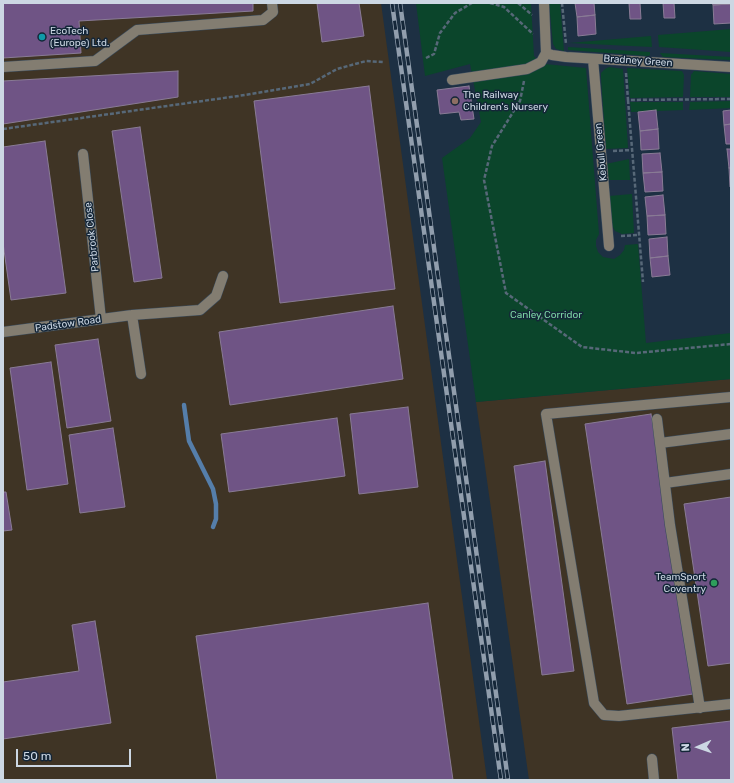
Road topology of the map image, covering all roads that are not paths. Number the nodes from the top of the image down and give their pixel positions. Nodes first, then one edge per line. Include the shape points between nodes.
1 (272, 3) edge
2 (544, 3) edge
3 (546, 53) junction
4 (593, 58) junction
5 (3, 67) edge
6 (731, 67) edge
7 (452, 80) dead end
8 (82, 154) dead end
9 (609, 246) dead end
10 (224, 276) dead end
11 (132, 315) junction
12 (101, 319) junction
13 (3, 332) edge
14 (141, 374) dead end
15 (731, 397) edge
16 (657, 419) dead end
17 (731, 434) edge
18 (660, 443) junction
19 (731, 474) edge
20 (665, 483) junction
21 (731, 704) edge
22 (700, 708) junction
23 (652, 759) dead end
24 (654, 780) edge

1 - 5 street via 273,12 263,20 136,30 96,61
2 - 3 street
3 - 4 street, Bradney Green
3 - 7 street via 541,62 527,69
4 - 6 street, Bradney Green
4 - 9 street, Kebull Green
8 - 12 street, Parbrook Close
10 - 11 street, Padstow Road via 216,296 200,310
11 - 12 street, Padstow Road
11 - 14 street
12 - 13 street, Padstow Road
15 - 22 street via 546,414 594,703 604,715 619,716
16 - 18 street
17 - 18 street
18 - 20 street
19 - 20 street
20 - 22 street
21 - 22 street
23 - 24 street

